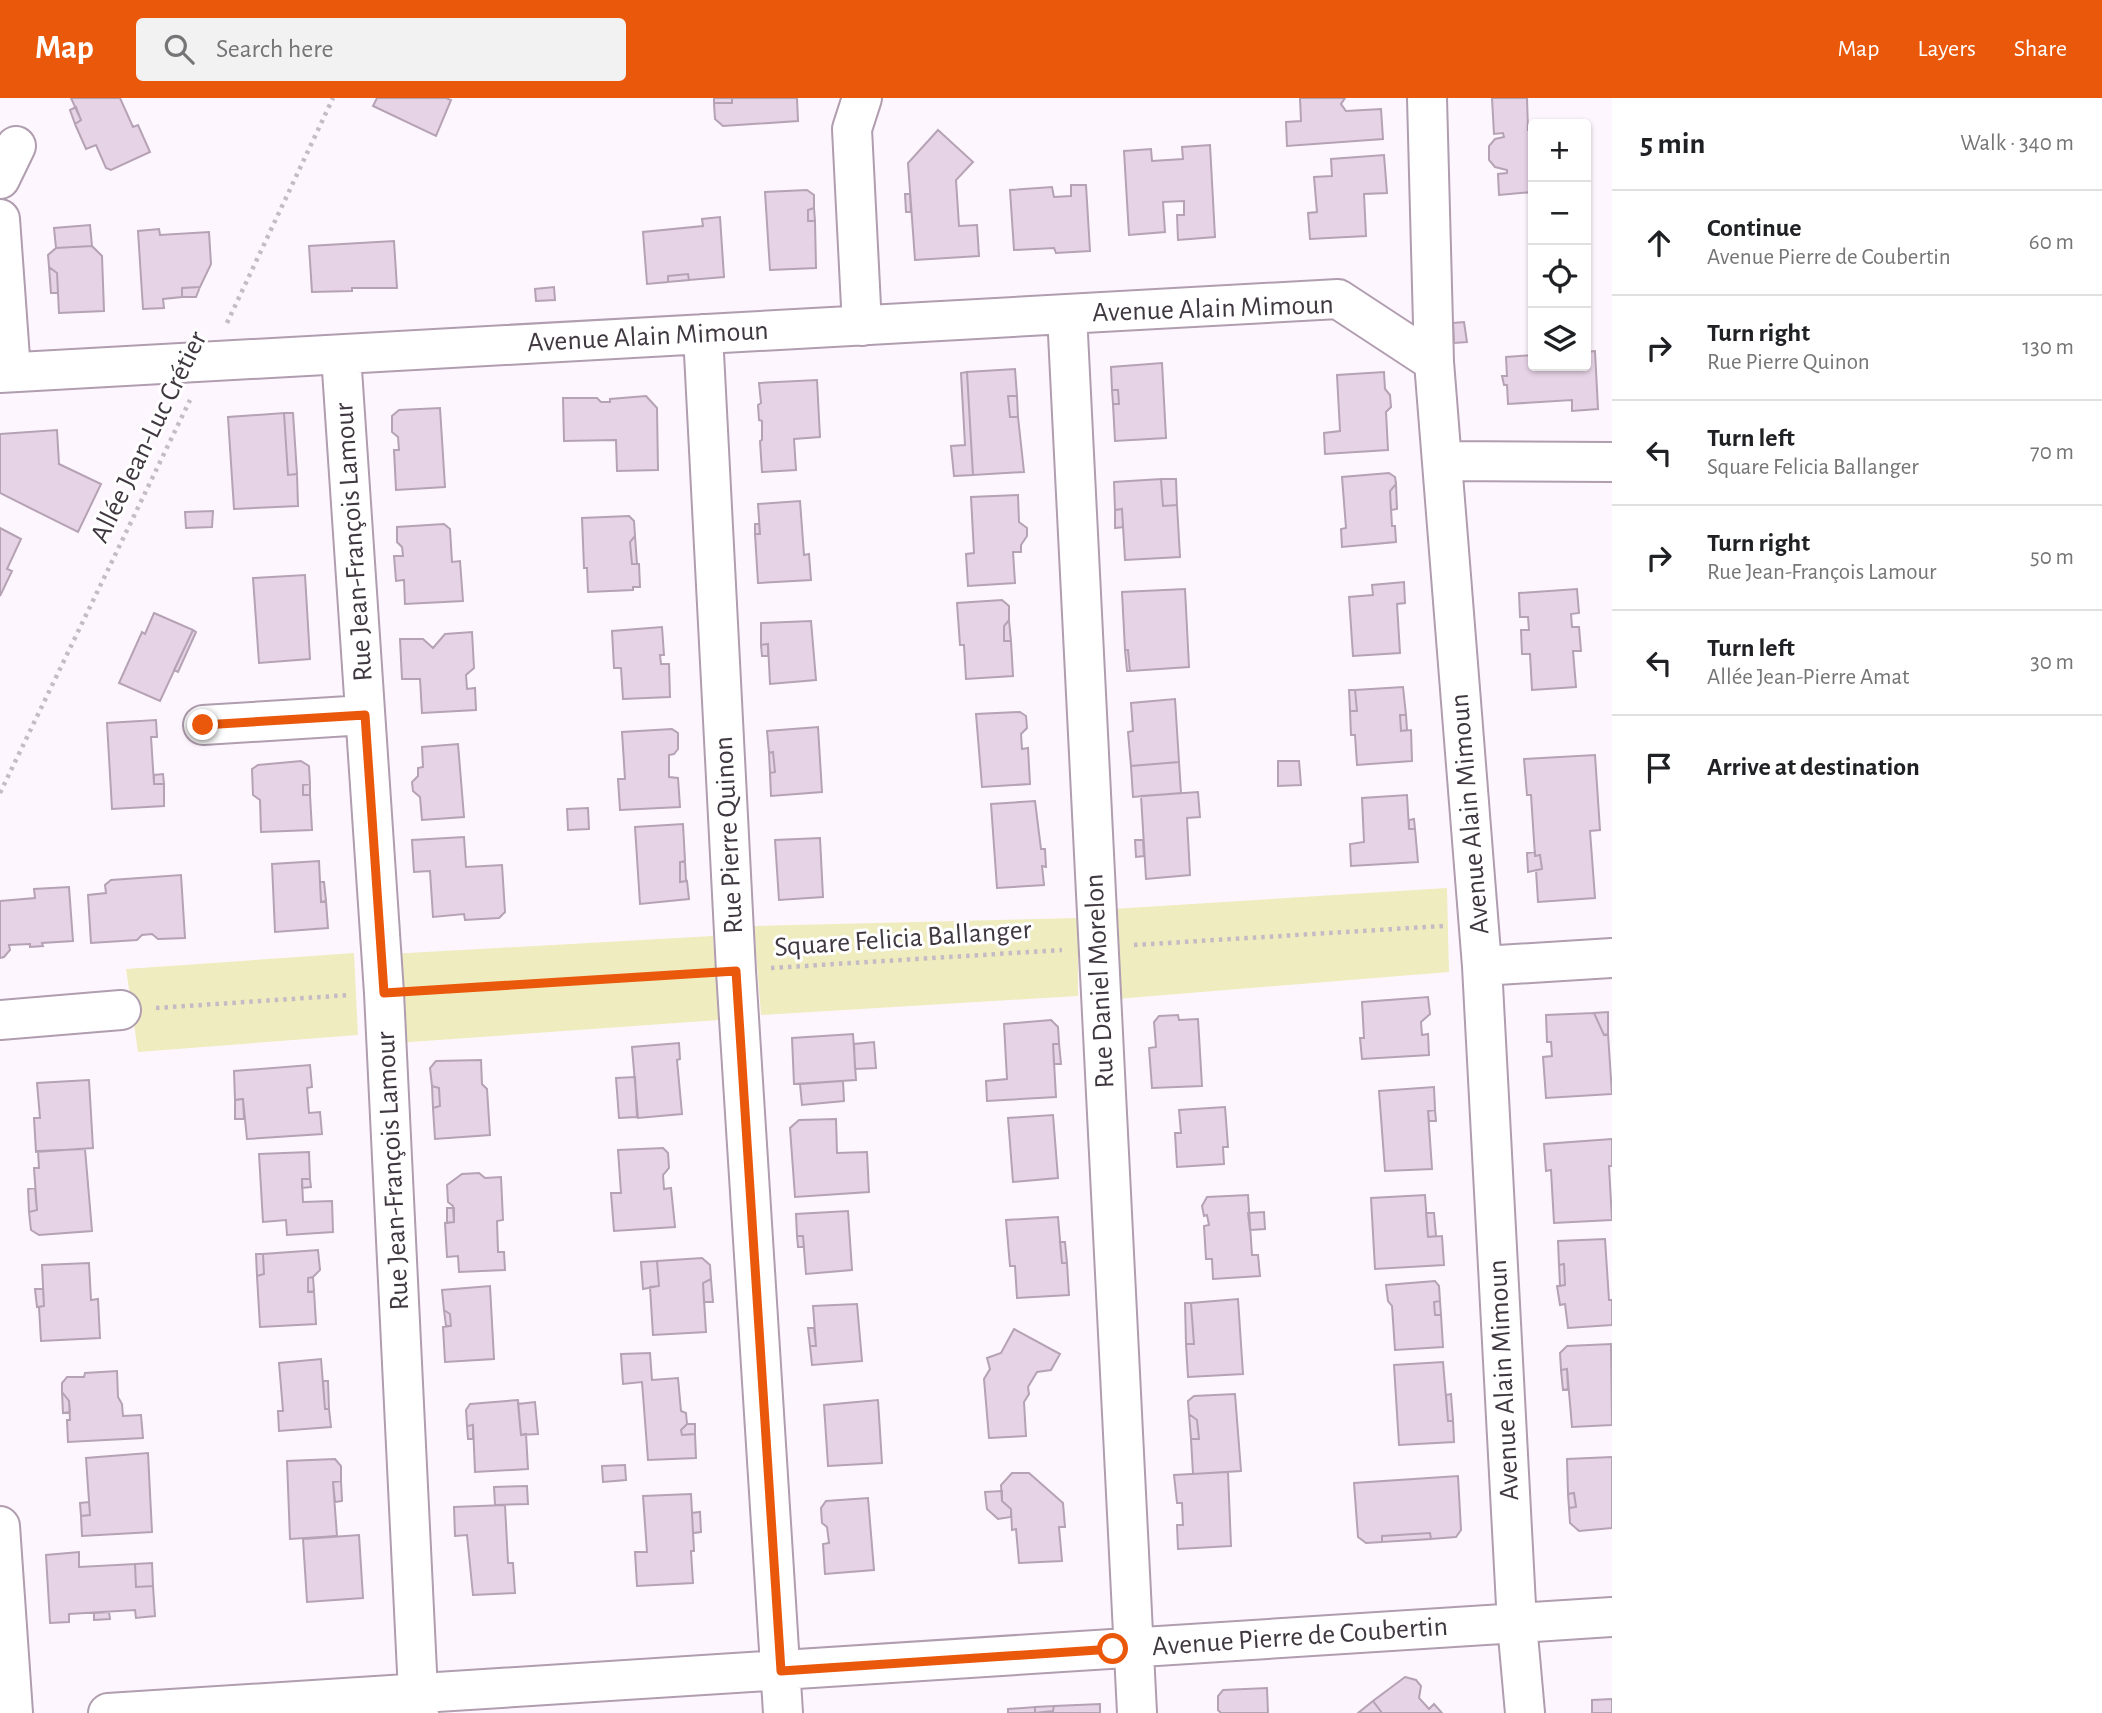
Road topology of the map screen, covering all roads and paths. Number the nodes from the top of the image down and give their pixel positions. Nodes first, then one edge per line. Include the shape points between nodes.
1 (333, 98) edge
2 (862, 98) edge
3 (1427, 98) edge
4 (0, 219) edge
5 (1067, 314) junction
6 (862, 326) junction
7 (704, 334) junction
8 (341, 355) junction
9 (209, 361) junction
10 (1434, 362) junction
11 (6, 373) edge
12 (1442, 461) junction
13 (1612, 462) edge
14 (365, 715) junction
15 (203, 725) dead end
16 (0, 793) edge
17 (1479, 924) junction
18 (1099, 948) junction
19 (1612, 958) edge
20 (1482, 966) junction
21 (736, 971) junction
22 (384, 993) junction
23 (121, 1010) joint
24 (0, 1020) edge
25 (0, 1526) edge
26 (1612, 1618) edge
27 (1517, 1624) junction
28 (1134, 1648) junction
29 (781, 1671) junction
30 (418, 1703) edge
31 (13, 1713) edge
32 (108, 1713) edge
33 (783, 1713) edge
34 (1138, 1713) edge
35 (1525, 1713) edge

1 - 9 path, Allée Jean-Luc Crétier
2 - 6 street via 852,129
3 - 10 street
4 - 11 street
5 - 6 street, Avenue Alain Mimoun
5 - 10 street, Avenue Alain Mimoun via 1338,299
5 - 18 street, Rue Daniel Morelon
6 - 7 street, Avenue Alain Mimoun
7 - 8 street, Avenue Alain Mimoun
7 - 21 street, Rue Pierre Quinon
8 - 9 street, Avenue Alain Mimoun
8 - 14 street, Rue Jean-François Lamour
9 - 11 street, Avenue Alain Mimoun
9 - 16 path, Allée Jean-Luc Crétier
10 - 12 street, Avenue Alain Mimoun
12 - 13 street
12 - 17 street, Avenue Alain Mimoun
14 - 15 street
14 - 22 street, Rue Jean-François Lamour
17 - 18 path, Square Felicia Ballanger
17 - 20 street, Avenue Alain Mimoun
18 - 21 path, Square Felicia Ballanger
18 - 28 street, Rue Daniel Morelon
19 - 20 street
20 - 27 street, Avenue Alain Mimoun
21 - 22 path, Square Felicia Ballanger
21 - 29 street, Rue Pierre Quinon
22 - 23 path, Square Felicia Ballanger
22 - 30 street, Rue Jean-François Lamour
23 - 24 street
25 - 31 street
26 - 27 street, Avenue Pierre de Coubertin
27 - 28 street, Avenue Pierre de Coubertin
27 - 35 street, Avenue Alain Mimoun
28 - 29 street, Avenue Pierre de Coubertin
28 - 34 street, Rue Daniel Morelon
29 - 30 street, Avenue Pierre de Coubertin
29 - 33 street, Rue Pierre Quinon
30 - 32 street, Avenue Pierre de Coubertin

